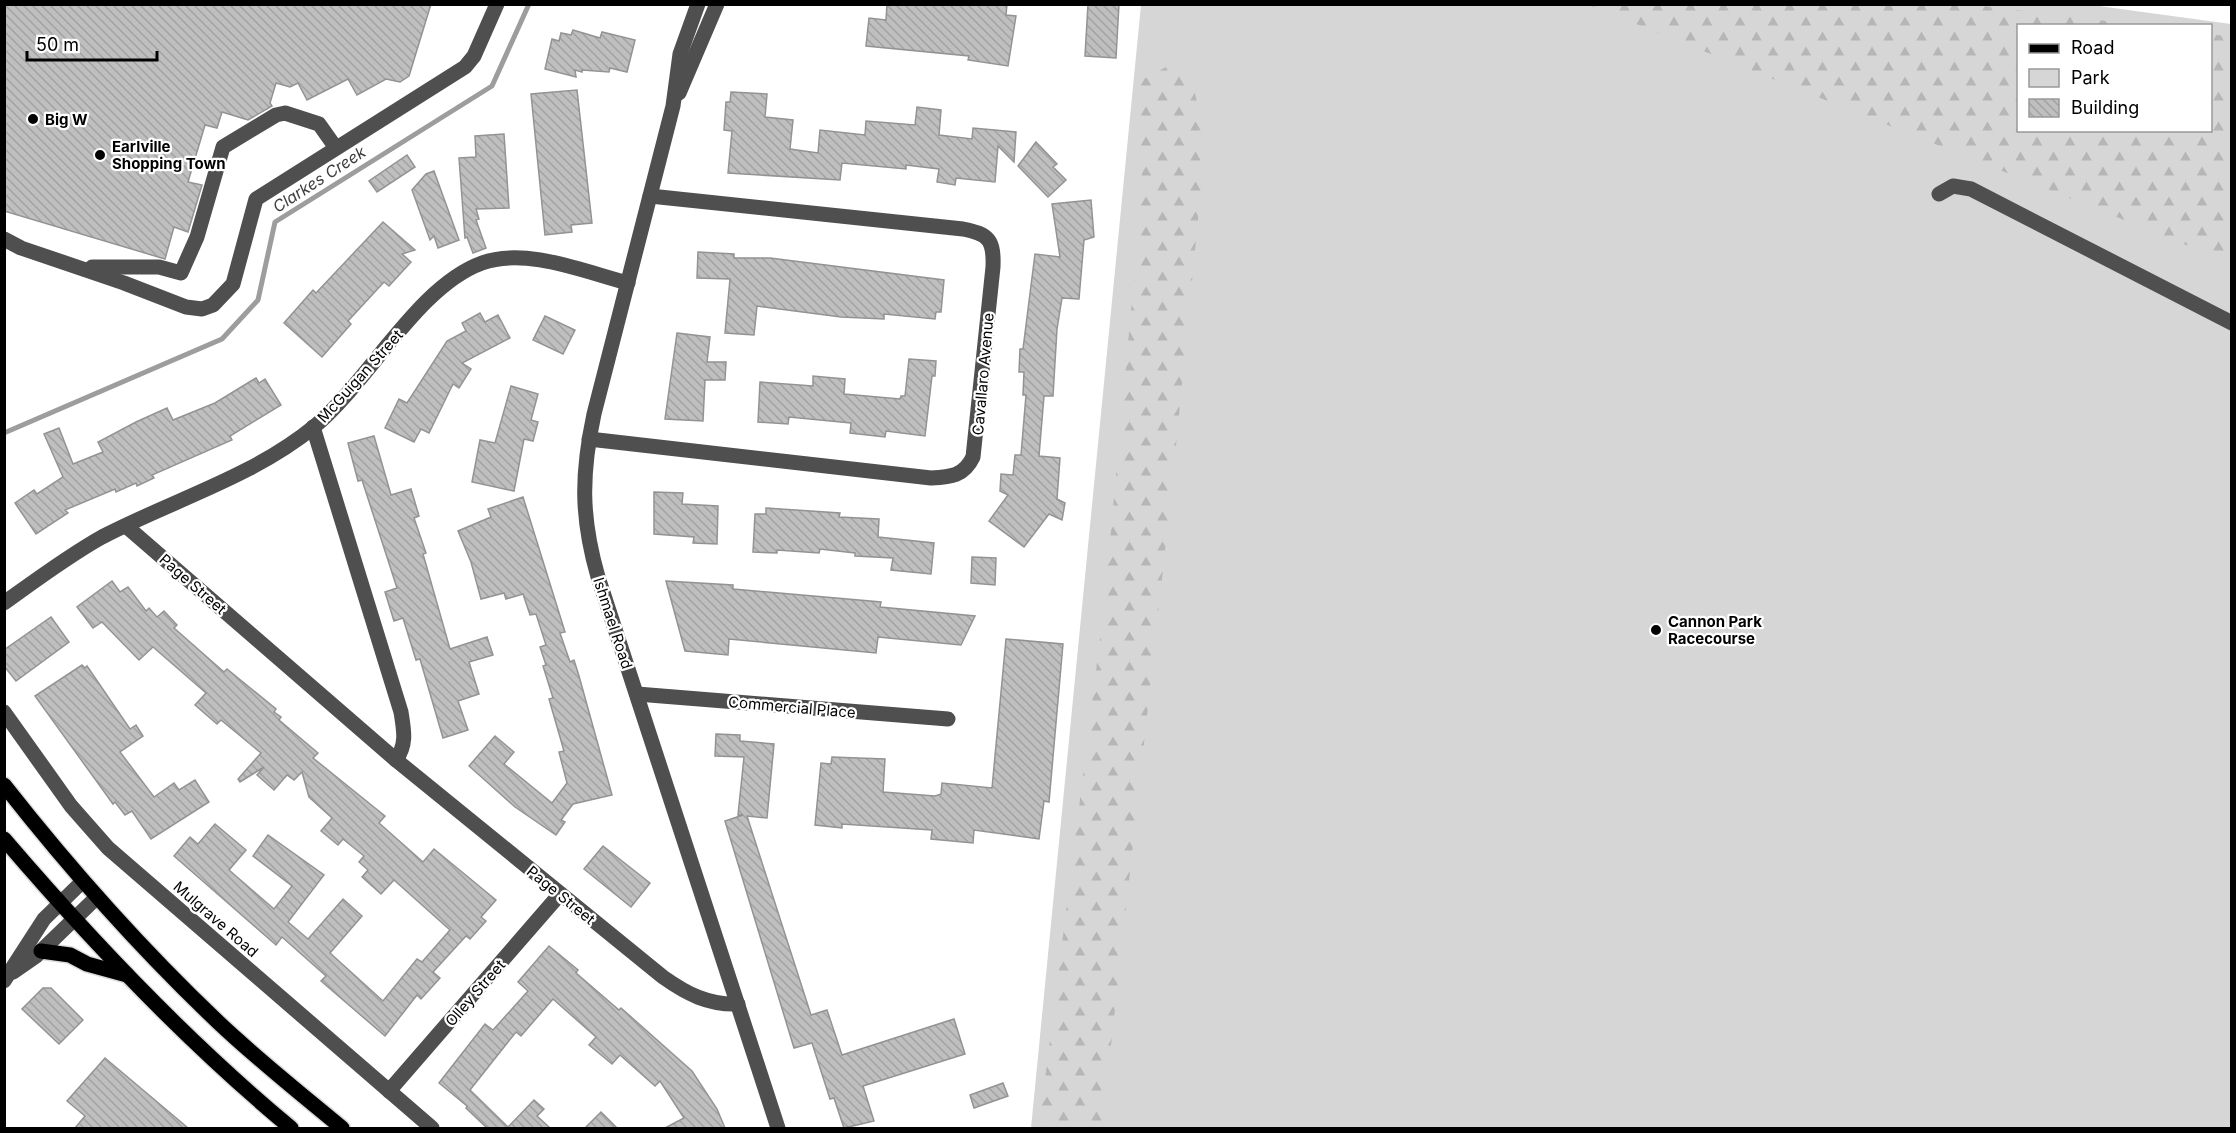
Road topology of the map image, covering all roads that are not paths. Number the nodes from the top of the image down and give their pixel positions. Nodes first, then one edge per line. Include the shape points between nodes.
1 (497, 4) edge
2 (698, 4) edge
3 (717, 4) edge
4 (673, 106) junction
5 (336, 148) junction
6 (1939, 194) dead end
7 (650, 196) junction
8 (4, 239) edge
9 (76, 267) junction
10 (628, 283) junction
11 (2232, 323) edge
12 (313, 427) junction
13 (589, 440) junction
14 (126, 526) junction
15 (4, 603) edge
16 (637, 694) junction
17 (4, 712) edge
18 (948, 719) dead end
19 (396, 760) junction
20 (4, 785) edge
21 (4, 839) edge
22 (83, 881) junction
23 (560, 894) junction
24 (97, 897) junction
25 (59, 903) junction
26 (74, 919) junction
27 (41, 951) junction
28 (127, 975) junction
29 (9, 976) edge
30 (738, 1004) junction
31 (389, 1091) junction
32 (291, 1128) edge
33 (342, 1128) edge
34 (432, 1128) edge
35 (778, 1128) edge

1 - 5 street via 469,64
2 - 4 street, Ishmael Road via 680,54
3 - 4 street, Ishmael Road
4 - 7 street, Ishmael Road
5 - 9 street via 256,199 233,284 209,307 186,307
5 - 9 street via 319,124 286,113 276,115 223,147 197,237 181,273 159,267
6 - 11 street via 1953,186 1971,189
7 - 10 street, Ishmael Road
7 - 13 street, Cavallaro Avenue via 963,229 985,236 993,252 993,267 973,457 967,469 952,477 931,478
8 - 9 street
10 - 12 street, McGuigan Street via 531,258 497,259 464,270 436,292 332,412
10 - 13 street, Ishmael Road
12 - 14 street, McGuigan Street via 290,445 241,472
12 - 19 street via 401,712 404,750
13 - 16 street, Ishmael Road via 583,492 587,536
14 - 15 street, McGuigan Street via 67,558
14 - 19 street, Page Street
16 - 18 street, Commercial Place
16 - 30 street, Ishmael Road
17 - 31 street, Mulgrave Road via 71,806 108,848
19 - 23 street, Page Street
20 - 22 main road
21 - 25 main road
22 - 24 main road
22 - 25 street
23 - 30 street, Page Street via 677,987 708,1002
23 - 31 street, Olley Street
24 - 26 street
24 - 33 main road via 219,1022
25 - 26 main road
25 - 29 street via 23,948
26 - 27 street
26 - 28 main road
27 - 28 main road via 70,955
27 - 29 street
28 - 32 main road via 216,1063
30 - 35 street, Ishmael Road
31 - 34 street, Mulgrave Road

